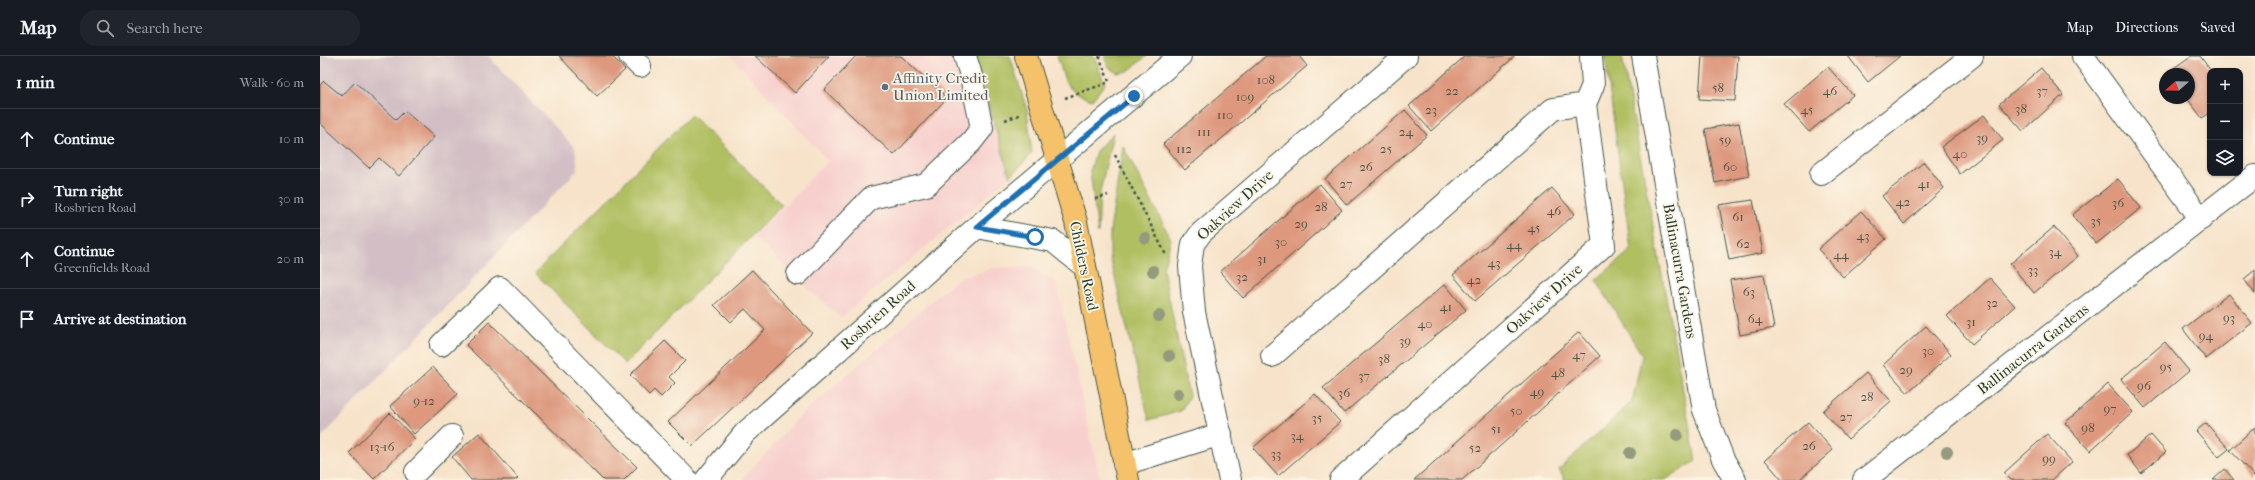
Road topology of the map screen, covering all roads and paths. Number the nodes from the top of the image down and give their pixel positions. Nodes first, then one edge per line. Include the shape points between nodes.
1 (965, 56) edge
2 (1026, 56) edge
3 (1100, 56) edge
4 (1180, 56) edge
5 (1406, 56) edge
6 (1592, 56) edge
7 (1643, 56) edge
8 (1972, 56) edge
9 (2083, 56) edge
10 (1109, 82) dead end
11 (1585, 104) junction
12 (1115, 156) dead end
13 (1058, 160) junction
14 (1821, 174) dead end
15 (2255, 176) edge
16 (2201, 219) junction
17 (977, 227) junction
18 (1169, 260) dead end
19 (1085, 266) junction
20 (798, 274) dead end
21 (441, 345) dead end
22 (1272, 356) dead end
23 (1221, 434) junction
24 (452, 436) dead end
25 (1126, 472) edge
26 (416, 477) edge
27 (687, 480) edge
28 (706, 480) edge
29 (1230, 480) edge
30 (1341, 480) edge
31 (1735, 480) edge
32 (1864, 480) edge

1 - 20 street via 982,128 926,185 871,198
2 - 13 main road, Childers Road
3 - 10 path
4 - 13 street, Rosbrien Road
5 - 23 street, Oakview Drive via 1201,233 1193,244 1190,266 1194,312
6 - 11 street via 1593,85
7 - 31 street, Ballinacurra Gardens via 1704,410 1723,459
8 - 14 street
9 - 16 street
11 - 22 street via 1553,110
11 - 30 street, Oakview Drive via 1604,245
12 - 18 path
13 - 17 street, Rosbrien Road
13 - 19 main road, Childers Road via 1076,222
15 - 16 street, Ballinacurra Gardens
16 - 32 street, Ballinacurra Gardens
17 - 19 street via 1053,241
17 - 28 street, Rosbrien Road via 746,433
19 - 25 main road, Childers Road
21 - 27 street via 500,288
23 - 25 street
23 - 29 street, Oakview Drive
24 - 26 street

